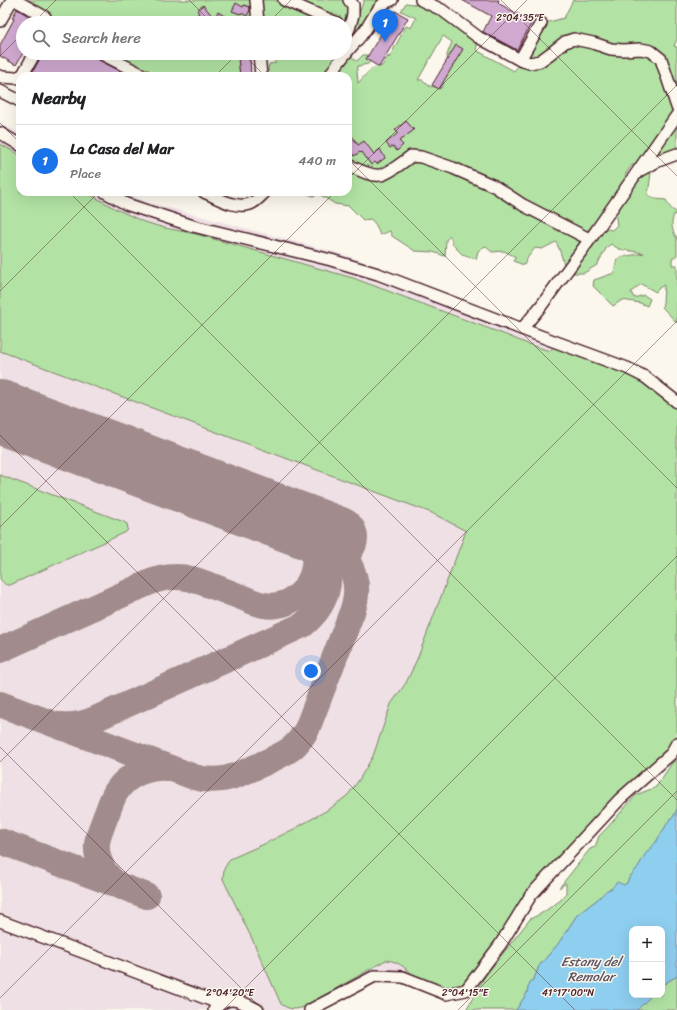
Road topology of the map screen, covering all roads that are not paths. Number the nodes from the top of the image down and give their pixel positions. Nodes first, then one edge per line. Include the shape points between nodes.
1 (12, 0) edge
2 (15, 0) edge
3 (256, 0) edge
4 (284, 0) edge
5 (349, 0) edge
6 (361, 0) edge
7 (392, 0) edge
8 (422, 0) edge
9 (353, 15) joint
10 (43, 16) edge
11 (257, 16) edge
12 (321, 16) edge
13 (0, 21) edge
14 (541, 23) dead end
15 (352, 30) edge
16 (362, 34) junction
17 (352, 46) edge
18 (31, 60) edge
19 (114, 60) edge
20 (260, 60) edge
21 (342, 60) edge
22 (520, 60) junction
23 (23, 72) edge
24 (137, 72) edge
25 (261, 72) edge
26 (333, 72) edge
27 (0, 76) edge
28 (16, 78) edge
29 (0, 91) edge
30 (16, 99) edge
31 (677, 107) edge
32 (677, 115) edge
33 (0, 134) edge
34 (16, 143) edge
35 (677, 154) edge
36 (352, 167) edge
37 (636, 173) junction
38 (113, 196) edge
39 (213, 196) edge
40 (261, 196) edge
41 (589, 240) junction
42 (522, 329) junction
43 (677, 402) edge
44 (677, 743) edge
45 (0, 921) edge
46 (218, 1007) edge
47 (258, 1010) edge
48 (310, 1010) edge

1 - 13 lane
2 - 10 lane
3 - 11 lane
4 - 12 lane
5 - 9 lane via 353,5
6 - 9 lane
7 - 16 lane via 381,6
8 - 22 lane via 442,10 478,37
14 - 22 lane
15 - 16 lane
16 - 17 lane
18 - 23 lane
19 - 24 lane
20 - 25 lane
21 - 26 lane
22 - 31 lane via 530,63 540,61 565,42 574,39 611,49 651,51 661,59
27 - 28 lane
29 - 30 lane
32 - 37 lane
33 - 34 lane
35 - 37 lane
36 - 41 lane via 371,175 382,175 411,156 421,157 494,186 523,205
37 - 41 lane
38 - 42 lane via 126,204 193,226 378,274
39 - 40 lane via 242,205 250,204
41 - 42 lane
42 - 43 lane via 646,376
44 - 48 lane via 671,754 620,800 531,895 500,945 466,990 446,994 403,978 375,976
45 - 46 lane
46 - 47 lane via 231,999

